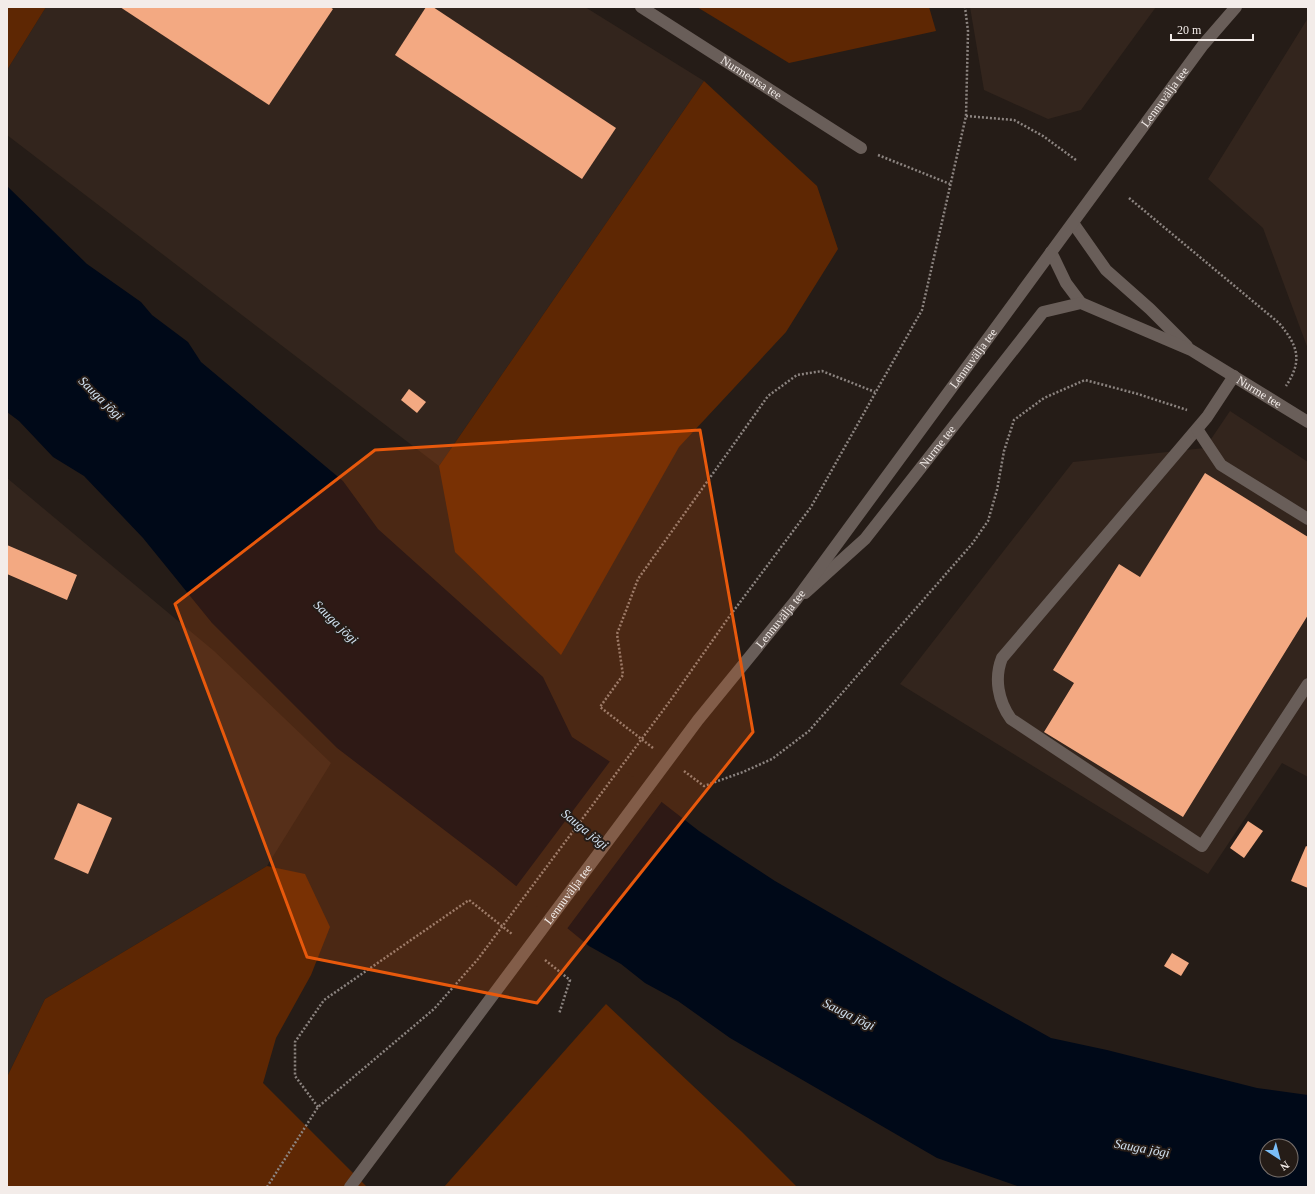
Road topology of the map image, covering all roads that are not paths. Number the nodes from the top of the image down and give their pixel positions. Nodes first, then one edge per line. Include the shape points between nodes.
1 (641, 7) edge
2 (1226, 7) edge
3 (1236, 7) edge
4 (1203, 45) junction
5 (861, 148) road end
6 (1072, 223) junction
7 (1051, 252) junction
8 (1080, 303) junction
9 (1191, 350) junction
10 (1234, 376) junction
11 (1308, 422) edge
12 (1197, 429) junction
13 (1308, 519) edge
14 (796, 600) junction
15 (1308, 684) edge
16 (350, 1187) edge

1 - 5 main road, Nurmeotsa tee
2 - 4 main road, Lennuvälja tee
3 - 4 main road, Lennuvälja tee
4 - 6 main road, Lennuvälja tee
6 - 7 main road, Lennuvälja tee
6 - 9 main road, Nurme tee via 1106,270
7 - 8 main road via 1066,283
7 - 14 main road, Lennuvälja tee
8 - 9 main road, Nurme tee
8 - 14 main road, Nurme tee via 1043,312 865,539
9 - 10 main road, Nurme tee
10 - 11 main road, Nurme tee
10 - 12 main road
12 - 13 main road via 1221,465
12 - 15 main road via 1002,658 998,690 1006,712 1011,719 1202,846
14 - 16 main road, Lennuvälja tee via 698,720

